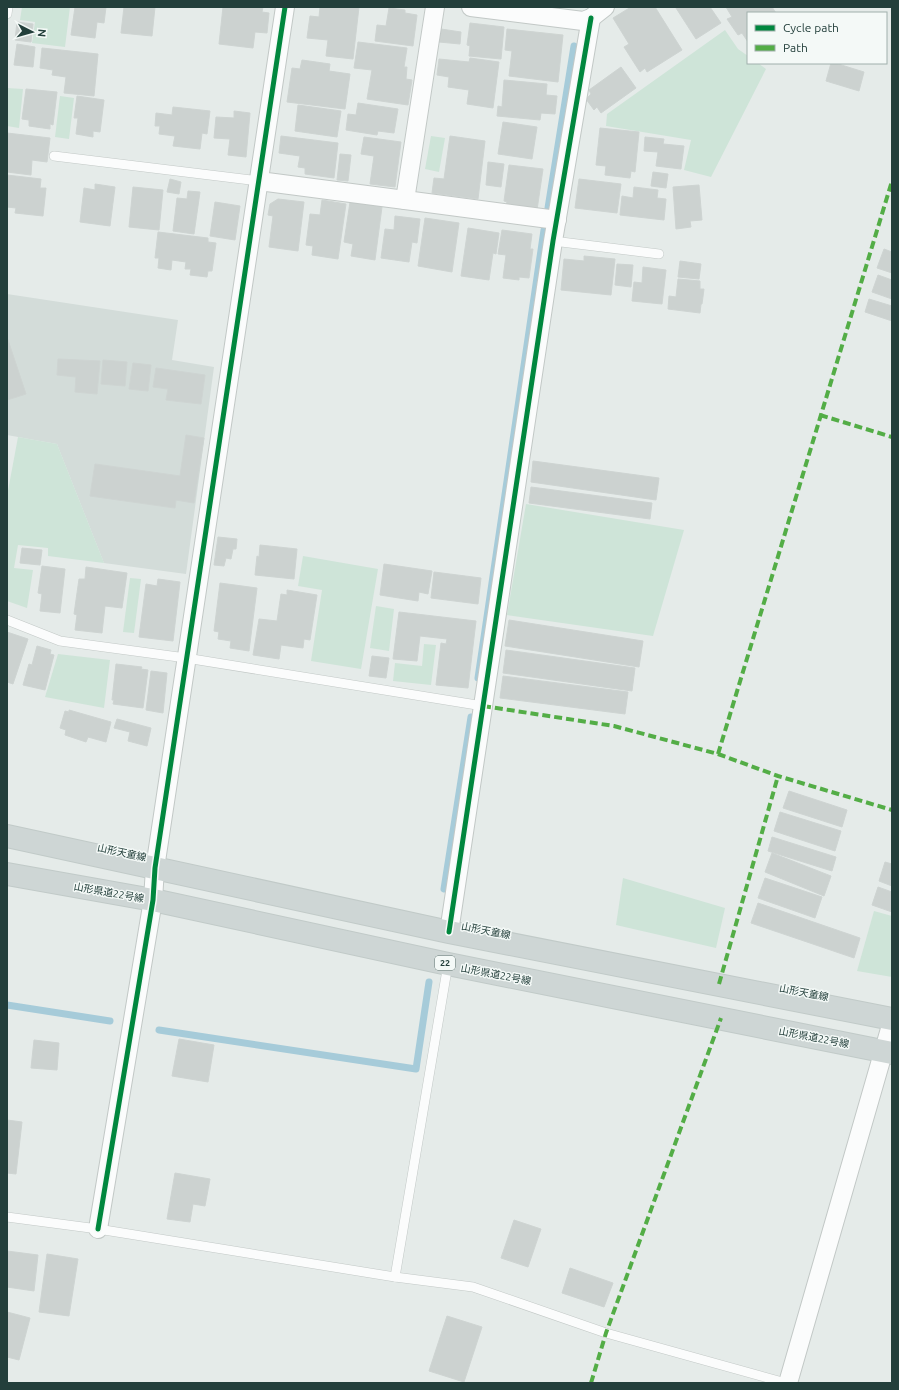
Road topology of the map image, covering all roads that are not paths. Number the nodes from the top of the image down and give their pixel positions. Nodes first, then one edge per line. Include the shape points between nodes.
1 (8, 7) edge
2 (285, 7) edge
3 (435, 7) edge
4 (471, 7) edge
5 (606, 7) edge
6 (7, 14) edge
7 (587, 15) edge
8 (54, 156) dead end
9 (259, 181) junction
10 (405, 200) junction
11 (557, 220) junction
12 (553, 241) junction
13 (660, 254) dead end
14 (7, 620) edge
15 (186, 658) junction
16 (483, 706) junction
17 (7, 836) edge
18 (154, 868) junction
19 (7, 874) edge
20 (153, 900) junction
21 (450, 932) junction
22 (448, 964) junction
23 (892, 1019) edge
24 (892, 1022) edge
25 (888, 1052) edge
26 (7, 1217) edge
27 (98, 1229) junction
28 (395, 1277) junction
29 (787, 1383) edge

1 - 6 lane
2 - 9 street
3 - 10 street
4 - 7 street
5 - 7 street
7 - 11 street
8 - 9 lane
9 - 10 street
9 - 15 street
10 - 11 street
11 - 12 street
12 - 13 lane
12 - 16 street
14 - 15 lane via 60,641
15 - 16 lane
15 - 18 street
16 - 21 street
17 - 18 main road, 山形天童線
18 - 20 street
18 - 21 main road, 山形天童線
19 - 20 main road, 山形県道22号線 / 22
20 - 22 main road, 山形県道22号線 / 22
20 - 27 street
21 - 23 main road, 山形天童線
22 - 25 main road, 山形県道22号線 / 22
22 - 28 lane
24 - 25 street
25 - 29 street
26 - 27 lane
27 - 28 lane
28 - 29 lane via 473,1287 606,1333

